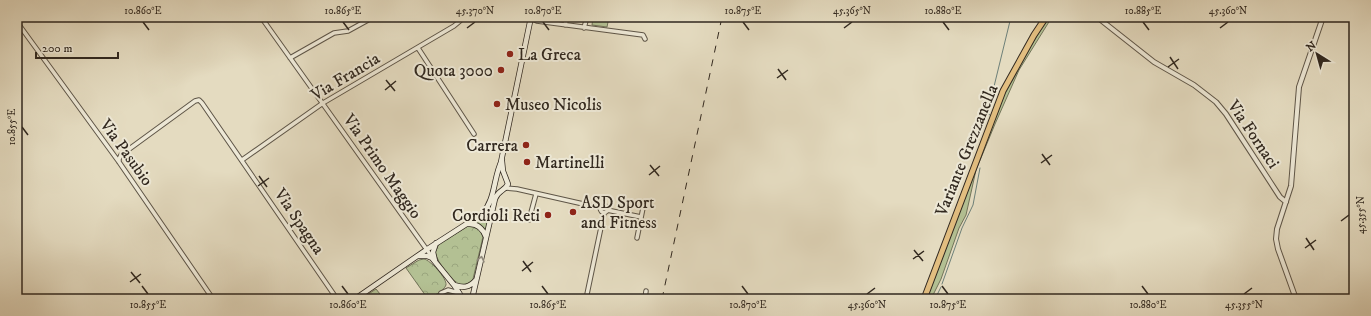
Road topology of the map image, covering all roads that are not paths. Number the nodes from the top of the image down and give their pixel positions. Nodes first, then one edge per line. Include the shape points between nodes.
1 (260, 17) edge
2 (461, 17) edge
3 (531, 17) edge
4 (567, 17) edge
5 (586, 17) edge
6 (1046, 17) edge
7 (1097, 17) edge
8 (1323, 17) edge
9 (368, 20) dead end
10 (17, 22) edge
11 (565, 25) junction
12 (584, 28) junction
13 (645, 39) dead end
14 (418, 48) junction
15 (290, 58) junction
16 (323, 103) junction
17 (474, 134) dead end
18 (242, 160) junction
19 (502, 160) junction
20 (119, 162) junction
21 (507, 181) junction
22 (499, 182) junction
23 (505, 188) junction
24 (517, 189) junction
25 (494, 192) junction
26 (536, 194) junction
27 (1286, 202) junction
28 (644, 203) dead end
29 (605, 211) junction
30 (641, 217) junction
31 (529, 220) dead end
32 (468, 224) junction
33 (637, 238) dead end
34 (486, 239) junction
35 (436, 243) junction
36 (421, 244) junction
37 (426, 250) junction
38 (417, 256) junction
39 (434, 260) junction
40 (477, 279) junction
41 (454, 285) junction
42 (646, 291) dead end
43 (441, 293) dead end
44 (460, 294) junction
45 (213, 299) edge
46 (337, 299) edge
47 (354, 299) edge
48 (464, 299) edge
49 (472, 299) edge
50 (586, 299) edge
51 (644, 299) edge
52 (924, 299) edge
53 (1296, 299) edge

1 - 15 street, Via Primo Maggio
2 - 14 street, Via Francia via 454,26
3 - 11 street via 538,21
3 - 19 main road
4 - 11 street
5 - 12 street
6 - 52 main road, Variante Grezzanella via 1003,91
7 - 27 street, Via Fornaci via 1154,62 1194,85 1216,102 1280,197
8 - 27 street via 1299,87 1290,186
9 - 15 street via 348,31 334,33
10 - 20 street, Via Pasubio
11 - 12 street
12 - 13 street via 643,36
14 - 16 street, Via Francia
14 - 17 street
15 - 16 street, Via Primo Maggio
16 - 18 street, Via Francia
16 - 36 street, Via Primo Maggio
18 - 20 street, Via Spagna via 199,100 121,155
18 - 46 street, Via Spagna
19 - 21 main road
19 - 22 main road
19 - 25 main road
20 - 45 street, Via Pasubio
21 - 22 main road via 502,178
21 - 23 main road
21 - 24 street
22 - 23 main road via 499,187
22 - 25 main road
23 - 24 street
23 - 34 main road via 495,199
24 - 26 street
25 - 32 main road, Via Primo Maggio via 487,209
26 - 29 street via 601,208 605,206
26 - 31 street
27 - 53 street via 1276,239
28 - 30 street
29 - 30 street
29 - 50 street
30 - 33 street
32 - 34 main road via 480,227
32 - 35 main road, Via Primo Maggio
40 -> 34 main road
35 - 36 street, Via Primo Maggio
35 - 37 main road
35 - 39 main road
36 - 37 street, Via Primo Maggio
36 - 38 street, Via Primo Maggio via 421,251
37 - 38 main road
37 - 39 street, Via Primo Maggio
38 - 39 main road via 427,256
38 - 47 main road
39 - 41 main road, Via Primo Maggio
40 - 41 main road via 466,287
40 - 49 main road
41 - 44 main road, Via Primo Maggio
42 - 51 street
43 - 44 street via 452,290
44 - 48 main road, Via Primo Maggio

